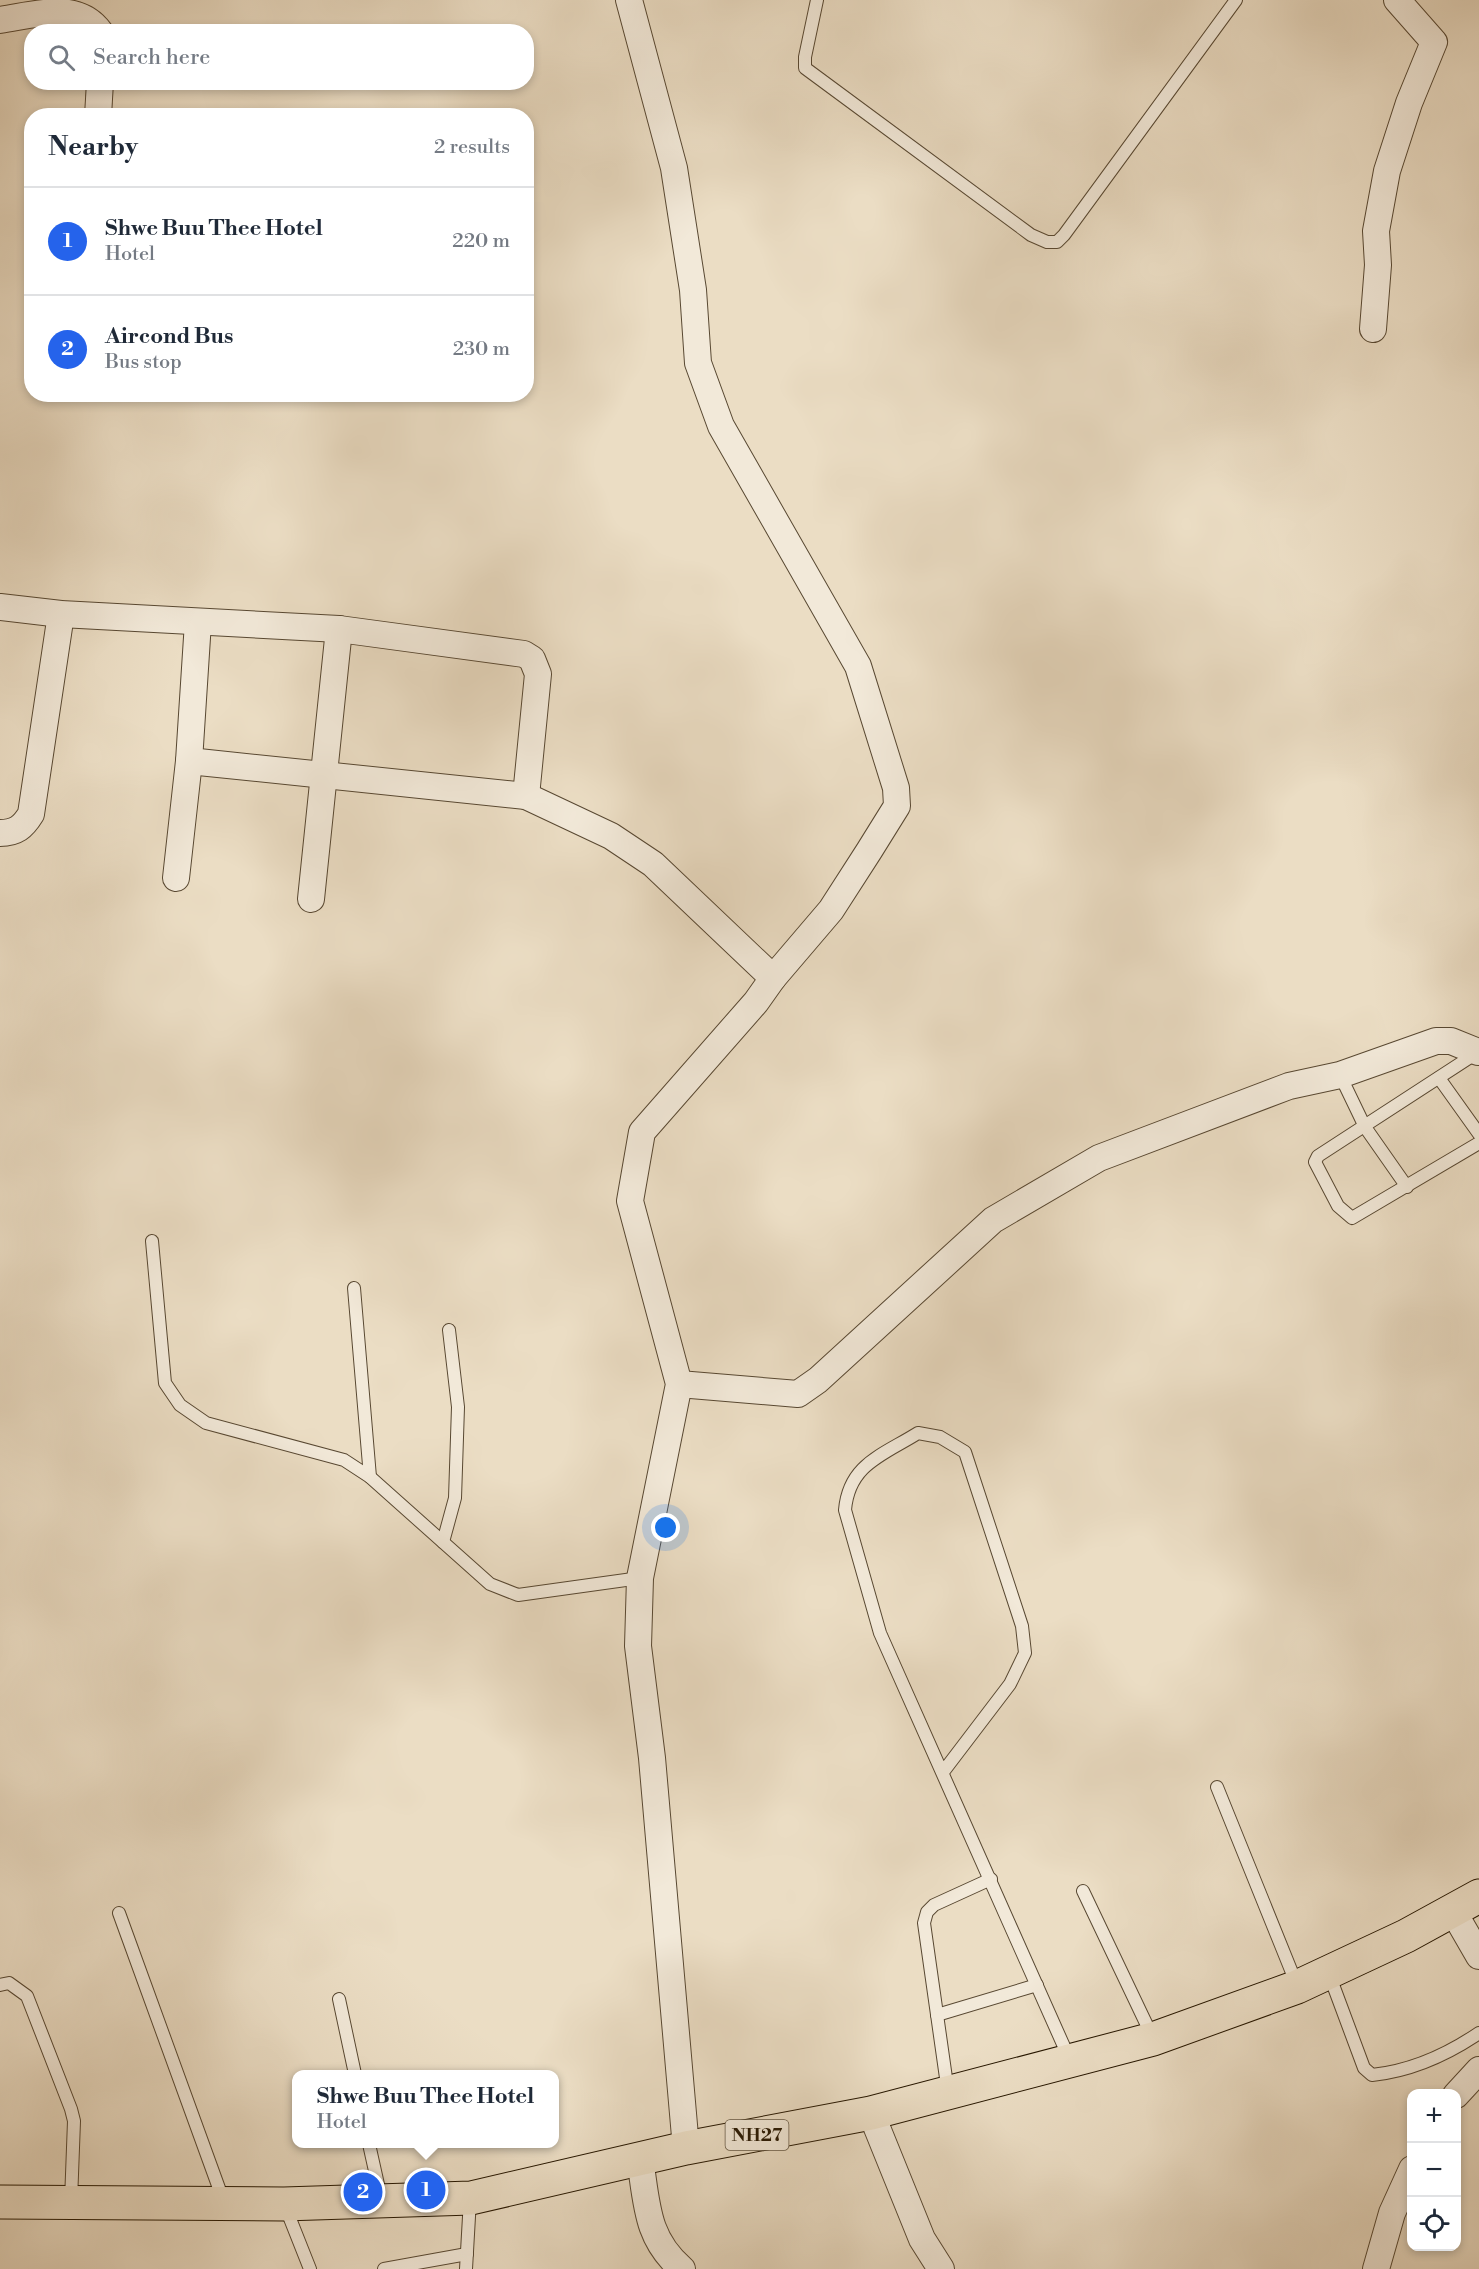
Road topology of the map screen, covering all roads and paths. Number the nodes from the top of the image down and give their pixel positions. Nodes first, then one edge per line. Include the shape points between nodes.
1 (629, 0) edge
2 (817, 0) edge
3 (1236, 0) edge
4 (1396, 0) edge
5 (0, 20) edge
6 (94, 24) edge
7 (100, 90) edge
8 (98, 108) edge
9 (1372, 329) dead end
10 (0, 607) edge
11 (62, 614) junction
12 (198, 622) junction
13 (339, 629) junction
14 (189, 761) junction
15 (326, 775) junction
16 (526, 796) junction
17 (0, 833) edge
18 (176, 878) dead end
19 (311, 899) dead end
20 (773, 978) junction
21 (1478, 1052) edge
22 (1340, 1075) junction
23 (1439, 1078) junction
24 (1365, 1127) junction
25 (1479, 1134) edge
26 (1479, 1143) edge
27 (1407, 1187) junction
28 (152, 1241) dead end
29 (354, 1288) dead end
30 (449, 1330) dead end
31 (679, 1384) junction
32 (370, 1477) junction
33 (443, 1542) junction
34 (640, 1578) junction
35 (943, 1772) junction
36 (1217, 1787) dead end
37 (991, 1879) junction
38 (1083, 1891) dead end
39 (1466, 1904) edge
40 (119, 1913) dead end
41 (1479, 1956) edge
42 (1328, 1972) junction
43 (0, 1984) edge
44 (1036, 1985) junction
45 (1297, 1987) junction
46 (339, 1999) dead end
47 (937, 2015) junction
48 (1479, 2033) edge
49 (1153, 2039) junction
50 (1070, 2061) junction
51 (354, 2070) edge
52 (1479, 2070) edge
53 (1461, 2090) edge
54 (948, 2093) junction
55 (871, 2114) junction
56 (370, 2148) edge
57 (686, 2148) junction
58 (640, 2159) junction
59 (1407, 2180) edge
60 (471, 2198) junction
61 (382, 2201) junction
62 (0, 2202) edge
63 (71, 2202) junction
64 (225, 2204) junction
65 (284, 2204) junction
66 (467, 2254) junction
67 (310, 2269) edge
68 (384, 2269) edge
69 (466, 2269) edge
70 (682, 2269) edge
71 (941, 2269) edge
72 (1376, 2269) edge

1 - 20 street via 674,168 693,290 698,363 722,426 858,666 896,788 897,806 863,861 831,910
2 - 3 lane via 805,68 1031,235 1047,242 1058,242 1064,235
4 - 9 street via 1434,42 1387,171 1376,231 1378,265
5 - 6 street via 56,12 78,13
7 - 8 street
10 - 11 street
11 - 12 street
11 - 17 street via 32,814 23,827
12 - 13 street
12 - 14 street
13 - 15 street
13 - 16 street via 516,652 532,659 538,674
14 - 15 street
14 - 18 street
15 - 16 street
15 - 19 street
16 - 20 street via 611,836 653,864
20 - 31 street via 642,1132 630,1201
21 - 22 street via 1450,1041 1436,1041
21 - 23 lane
22 - 24 lane
22 - 31 street via 1289,1086 1099,1158 993,1220 798,1394
23 - 24 lane
23 - 25 lane
24 - 27 lane
24 - 27 lane via 1317,1156 1315,1162 1338,1206 1352,1218
26 - 27 lane
28 - 32 lane via 165,1383 180,1405 206,1423 344,1460
29 - 32 lane
30 - 33 lane via 458,1407 456,1498
31 - 34 street
32 - 33 lane
33 - 34 lane via 489,1584 518,1595
34 - 57 street via 638,1647
35 - 35 lane via 880,1633 845,1510 846,1492 858,1471 918,1432 940,1437 965,1452 1022,1626 1025,1653 1010,1684
35 - 37 lane
36 - 45 lane
37 - 44 lane
37 - 47 lane via 934,1905 927,1912 924,1923
38 - 49 lane
39 - 41 street
39 - 42 highway, NH27
40 - 64 lane
42 - 45 highway, NH27
42 - 48 lane via 1364,2068 1372,2075 1396,2072 1461,2045
43 - 63 lane via 9,1983 27,1996 71,2109
44 - 47 lane
44 - 50 lane
45 - 49 highway, NH27
46 - 51 lane
47 - 54 lane
49 - 50 highway, NH27
50 - 54 highway, NH27
52 - 53 street
54 - 55 highway, NH27
55 - 57 highway, NH27
55 - 71 street via 922,2239
56 - 61 lane
57 - 58 highway, NH27
58 - 60 highway, NH27
58 - 70 street via 651,2225 665,2254
59 - 72 street via 1392,2214
60 - 61 highway, NH27
60 - 66 lane
61 - 65 highway, NH27
62 - 63 highway, NH27
63 - 64 highway, NH27
64 - 65 highway, NH27
65 - 67 lane
66 - 68 lane
66 - 69 lane

